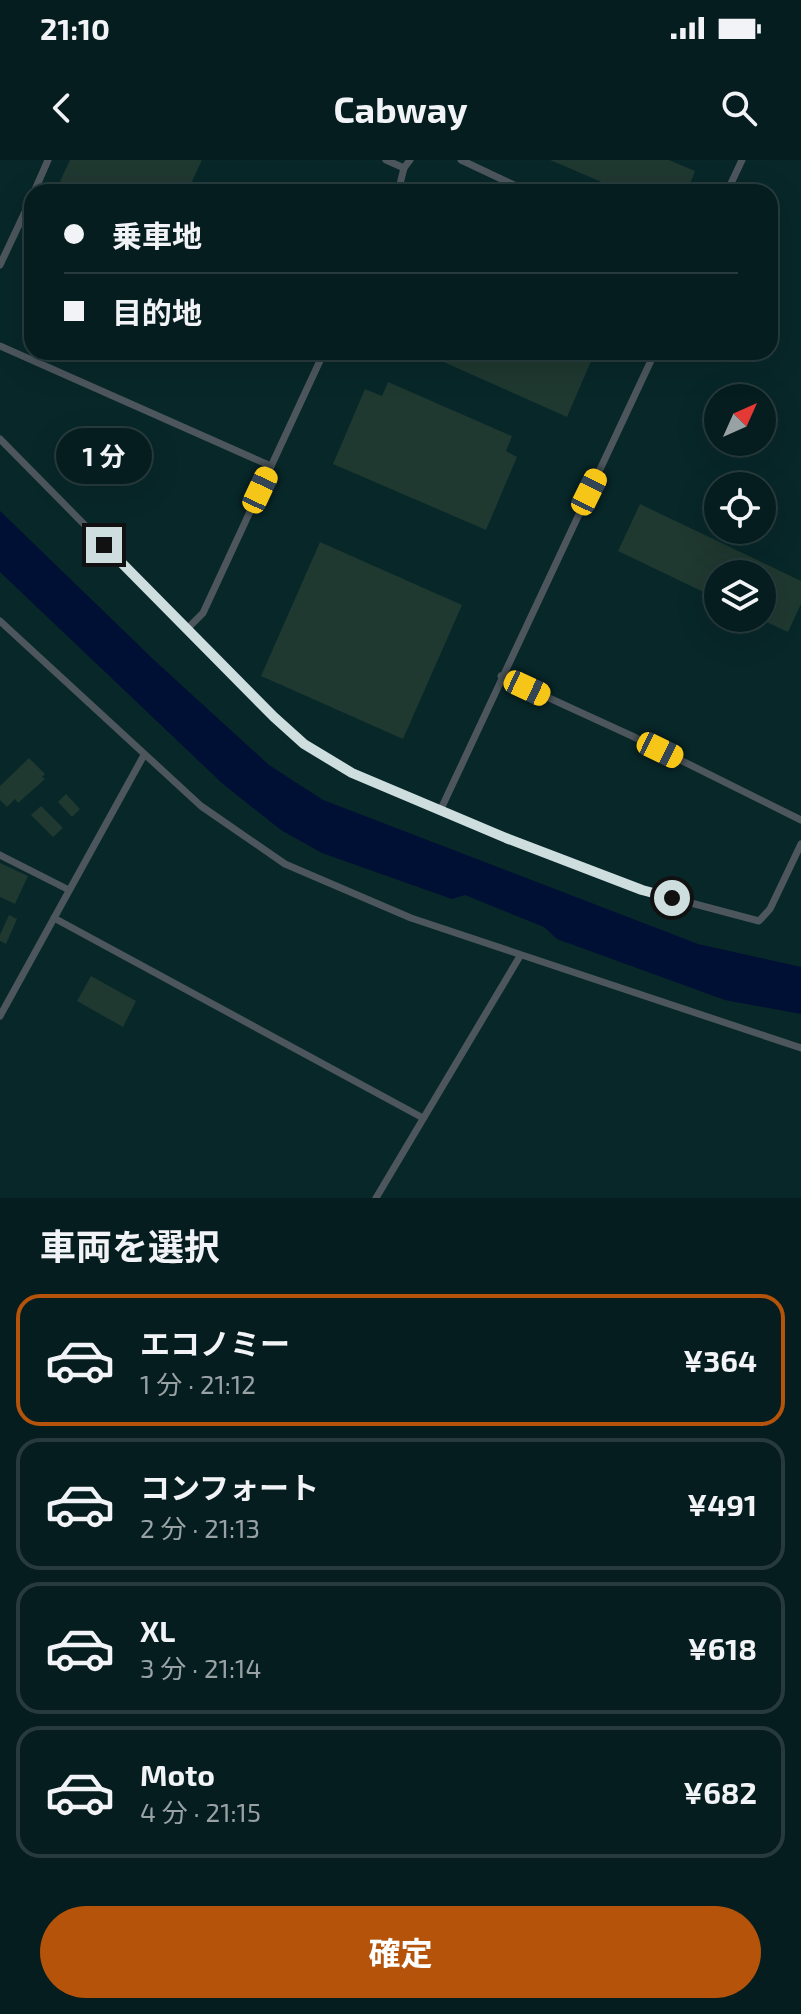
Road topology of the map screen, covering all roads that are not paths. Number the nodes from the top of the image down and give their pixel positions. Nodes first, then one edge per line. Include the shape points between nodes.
1 (48, 160) edge
2 (386, 160) edge
3 (410, 160) edge
4 (461, 160) edge
5 (742, 160) edge
6 (404, 168) junction
7 (37, 184) edge
8 (400, 184) edge
9 (512, 184) edge
10 (731, 184) edge
11 (24, 213) edge
12 (0, 265) edge
13 (0, 346) edge
14 (24, 357) edge
15 (32, 360) edge
16 (320, 360) edge
17 (651, 360) edge
18 (0, 439) edge
19 (271, 466) junction
20 (0, 621) edge
21 (187, 629) junction
22 (501, 676) junction
23 (144, 755) junction
24 (440, 811) junction
25 (801, 820) edge
26 (801, 844) edge
27 (0, 855) edge
28 (69, 890) junction
29 (54, 918) junction
30 (520, 956) junction
31 (0, 1016) edge
32 (801, 1048) edge
33 (423, 1118) junction
34 (376, 1198) edge

1 - 7 lane
2 - 6 lane
3 - 6 lane
4 - 9 lane
5 - 10 lane
6 - 8 lane
11 - 12 lane
13 - 14 lane
15 - 19 lane
16 - 19 lane
17 - 22 lane
18 - 21 lane
19 - 21 lane via 203,613
20 - 23 lane
21 - 24 lane via 304,744 352,773
22 - 24 lane
22 - 25 lane
23 - 28 lane
23 - 30 lane via 213,816 285,864 411,918
24 - 26 lane via 642,890 759,921
27 - 28 lane
28 - 29 lane
29 - 31 lane
29 - 33 lane
30 - 32 lane
30 - 33 lane
33 - 34 lane

